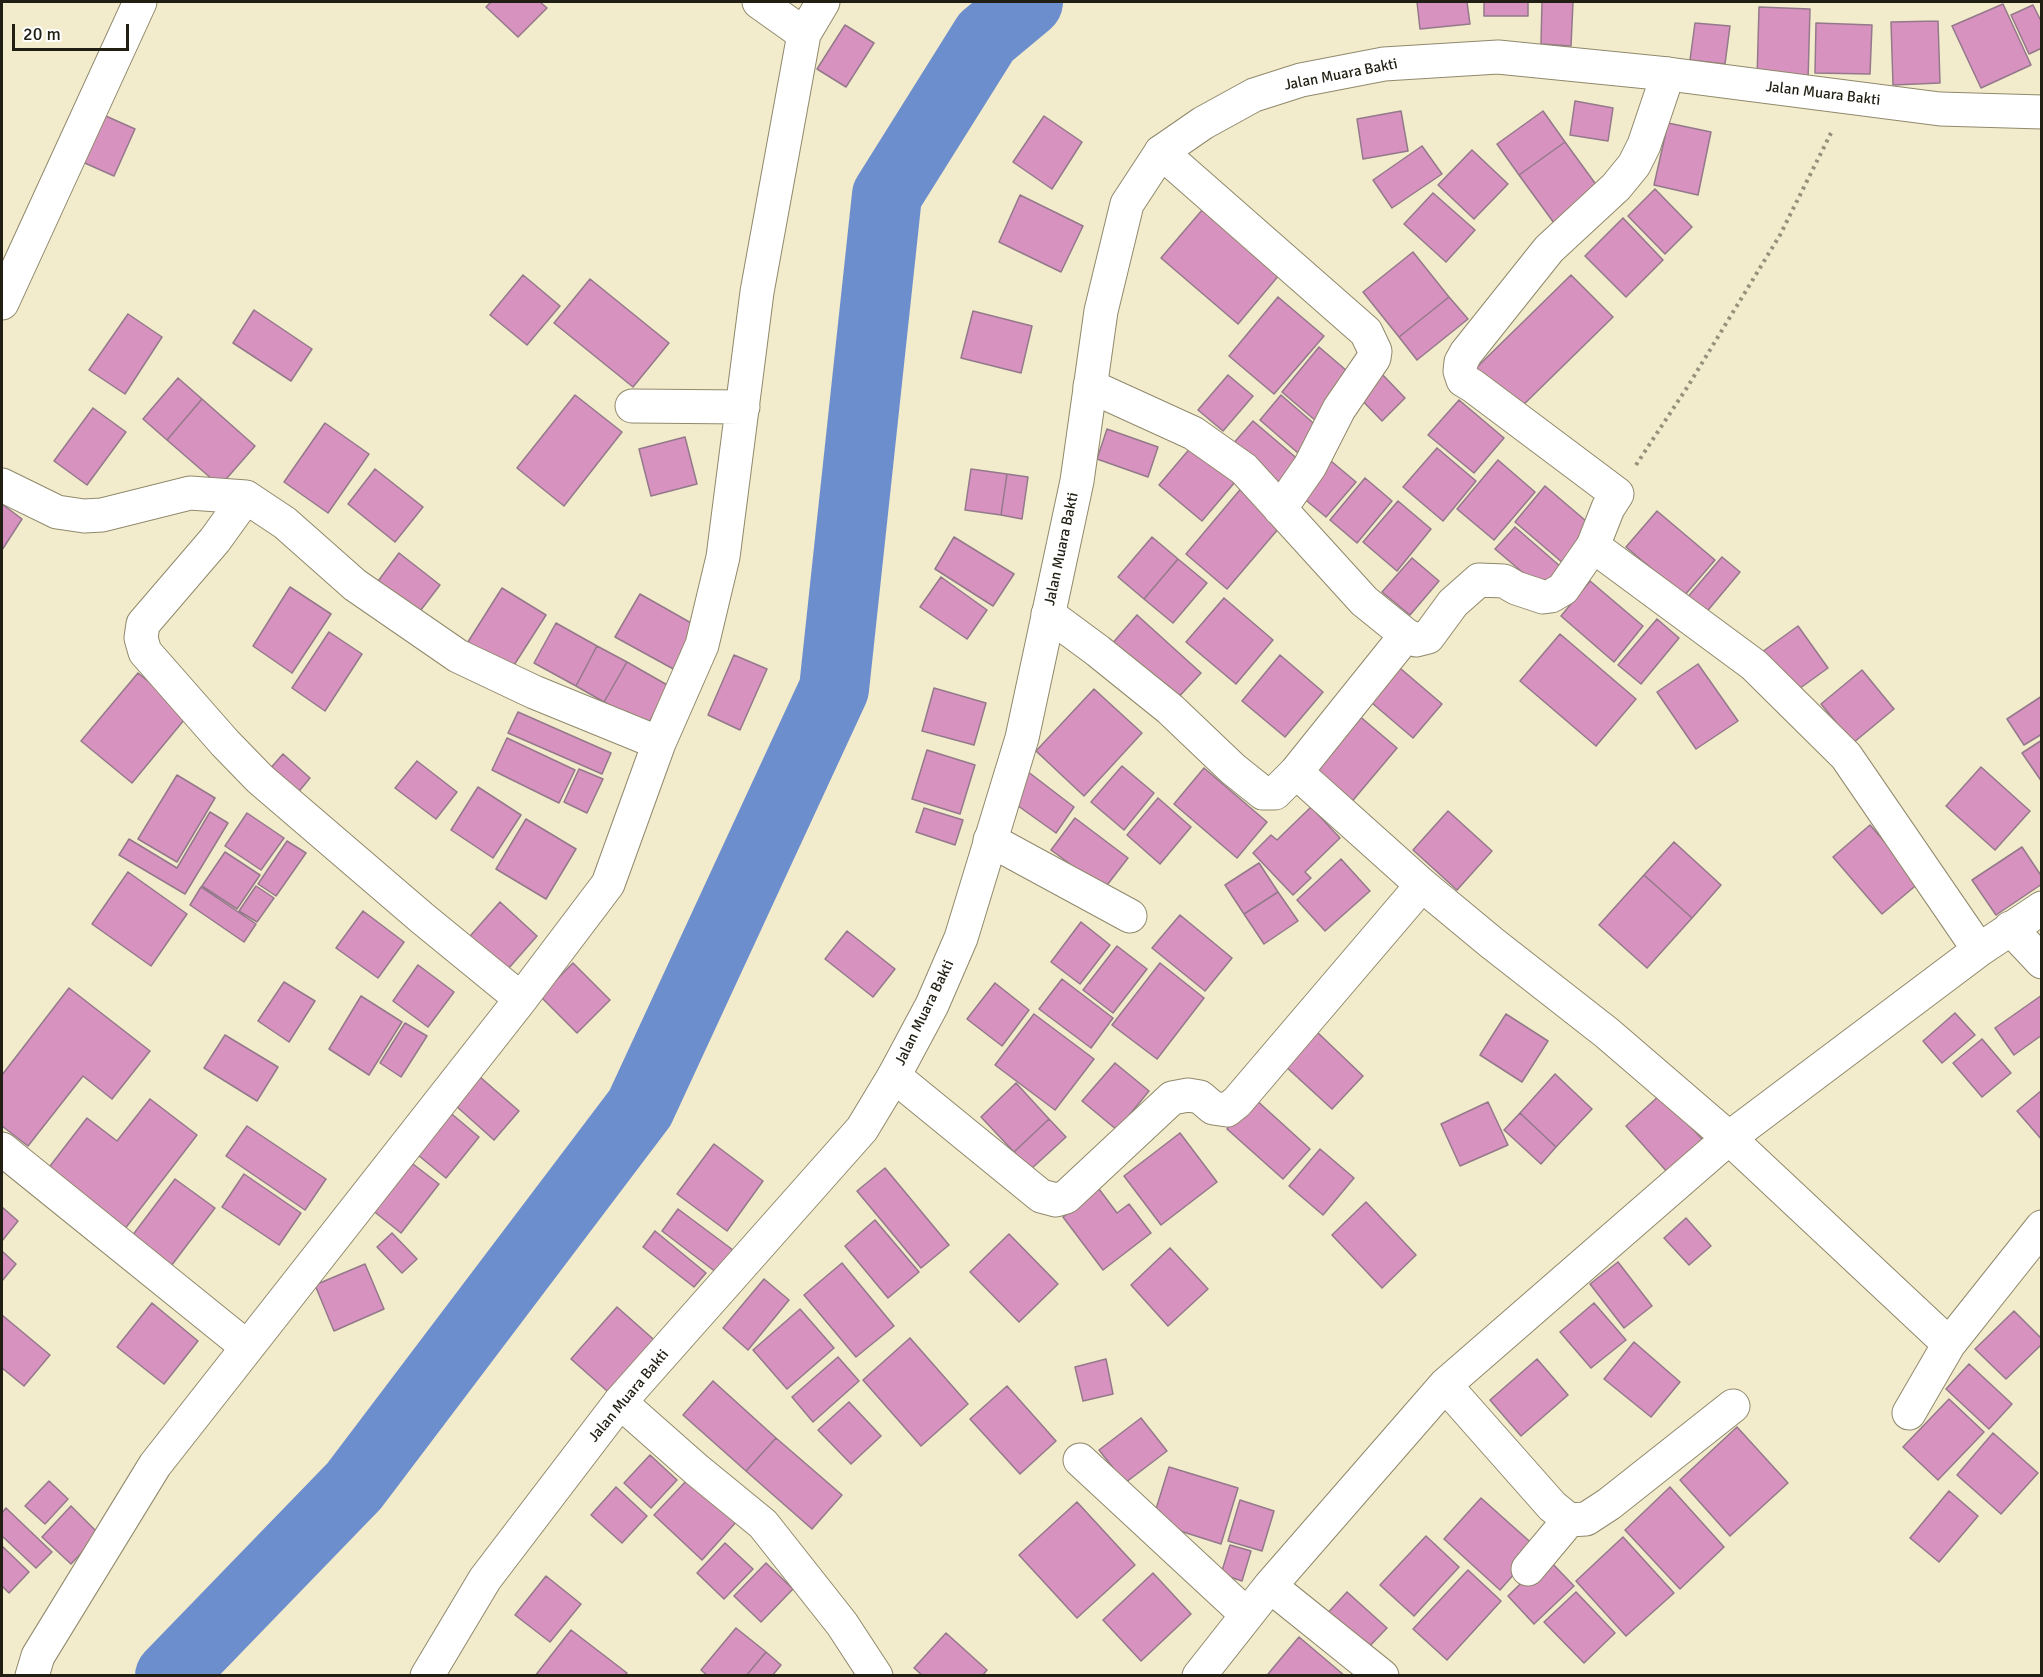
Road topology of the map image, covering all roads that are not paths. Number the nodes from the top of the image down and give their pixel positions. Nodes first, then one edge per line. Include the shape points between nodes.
1 (140, 2) edge
2 (759, 2) edge
3 (824, 2) edge
4 (804, 34) junction
5 (1668, 74) junction
6 (2042, 112) edge
7 (1161, 152) junction
8 (2, 303) edge
9 (1090, 387) junction
10 (632, 406) dead end
11 (744, 407) junction
12 (2, 484) edge
13 (246, 497) junction
14 (1280, 509) junction
15 (1593, 546) junction
16 (1048, 614) junction
17 (1406, 635) junction
18 (659, 743) junction
19 (1296, 772) junction
20 (990, 840) junction
21 (1422, 885) junction
22 (2042, 908) edge
23 (1130, 916) dead end
24 (2010, 928) junction
25 (1979, 950) junction
26 (2042, 962) edge
27 (521, 999) junction
28 (894, 1076) junction
29 (1729, 1138) junction
30 (2, 1149) edge
31 (2042, 1227) edge
32 (1948, 1344) junction
33 (247, 1347) junction
34 (1445, 1385) junction
35 (620, 1402) junction
36 (1733, 1406) dead end
37 (1909, 1413) dead end
38 (1080, 1460) dead end
39 (1569, 1520) junction
40 (1528, 1569) dead end
41 (1270, 1586) junction
42 (1246, 1614) junction
43 (32, 1676) edge
44 (427, 1676) edge
45 (876, 1676) edge
46 (1199, 1676) edge
47 (1382, 1676) edge

1 - 8 street
2 - 4 street
3 - 4 street
4 - 11 street via 757,292
5 - 6 street, Jalan Muara Bakti via 1940,110
5 - 7 street, Jalan Muara Bakti via 1498,57 1384,64 1301,80 1254,95
5 - 15 street via 1634,165 1549,249 1461,362 1463,380 1617,494
7 - 9 street, Jalan Muara Bakti via 1127,204 1101,310
7 - 14 street via 1366,332 1375,351 1310,466
9 - 14 street via 1193,433 1244,469
9 - 16 street, Jalan Muara Bakti via 1077,481
10 - 11 street
11 - 18 street via 723,557 702,645
12 - 13 street via 57,512 84,516 190,493
13 - 18 street via 285,522 355,585 458,656
13 - 27 street via 215,540 143,624 141,638 146,652 260,779
14 - 17 street via 1364,601
15 - 17 street via 1563,589 1551,596 1543,597 1504,582 1479,580 1453,603 1428,637 1416,640
15 - 25 street via 1754,665 1846,756
16 - 19 street via 1170,709 1263,793 1275,794
16 - 20 street, Jalan Muara Bakti via 1022,738
17 - 19 street
18 - 27 street via 608,884
19 - 21 street
20 - 23 street
20 - 28 street, Jalan Muara Bakti via 961,938 932,1005
21 - 28 street via 1237,1102 1227,1110 1213,1108 1200,1097 1172,1098 1066,1197 1041,1197
21 - 29 street via 1607,1033
22 - 24 street
24 - 25 street
24 - 26 street
25 - 29 street
27 - 33 street
28 - 35 street, Jalan Muara Bakti via 862,1129
29 - 32 street
29 - 34 street
30 - 33 street
31 - 32 street
32 - 37 street
33 - 43 street via 155,1465 38,1656
34 - 39 street via 1552,1506
34 - 41 street
35 - 44 street, Jalan Muara Bakti via 485,1579
35 - 45 street via 763,1524 842,1624
36 - 39 street via 1609,1504 1586,1519
38 - 42 street
39 - 40 street
41 - 42 street
41 - 47 street
42 - 46 street

